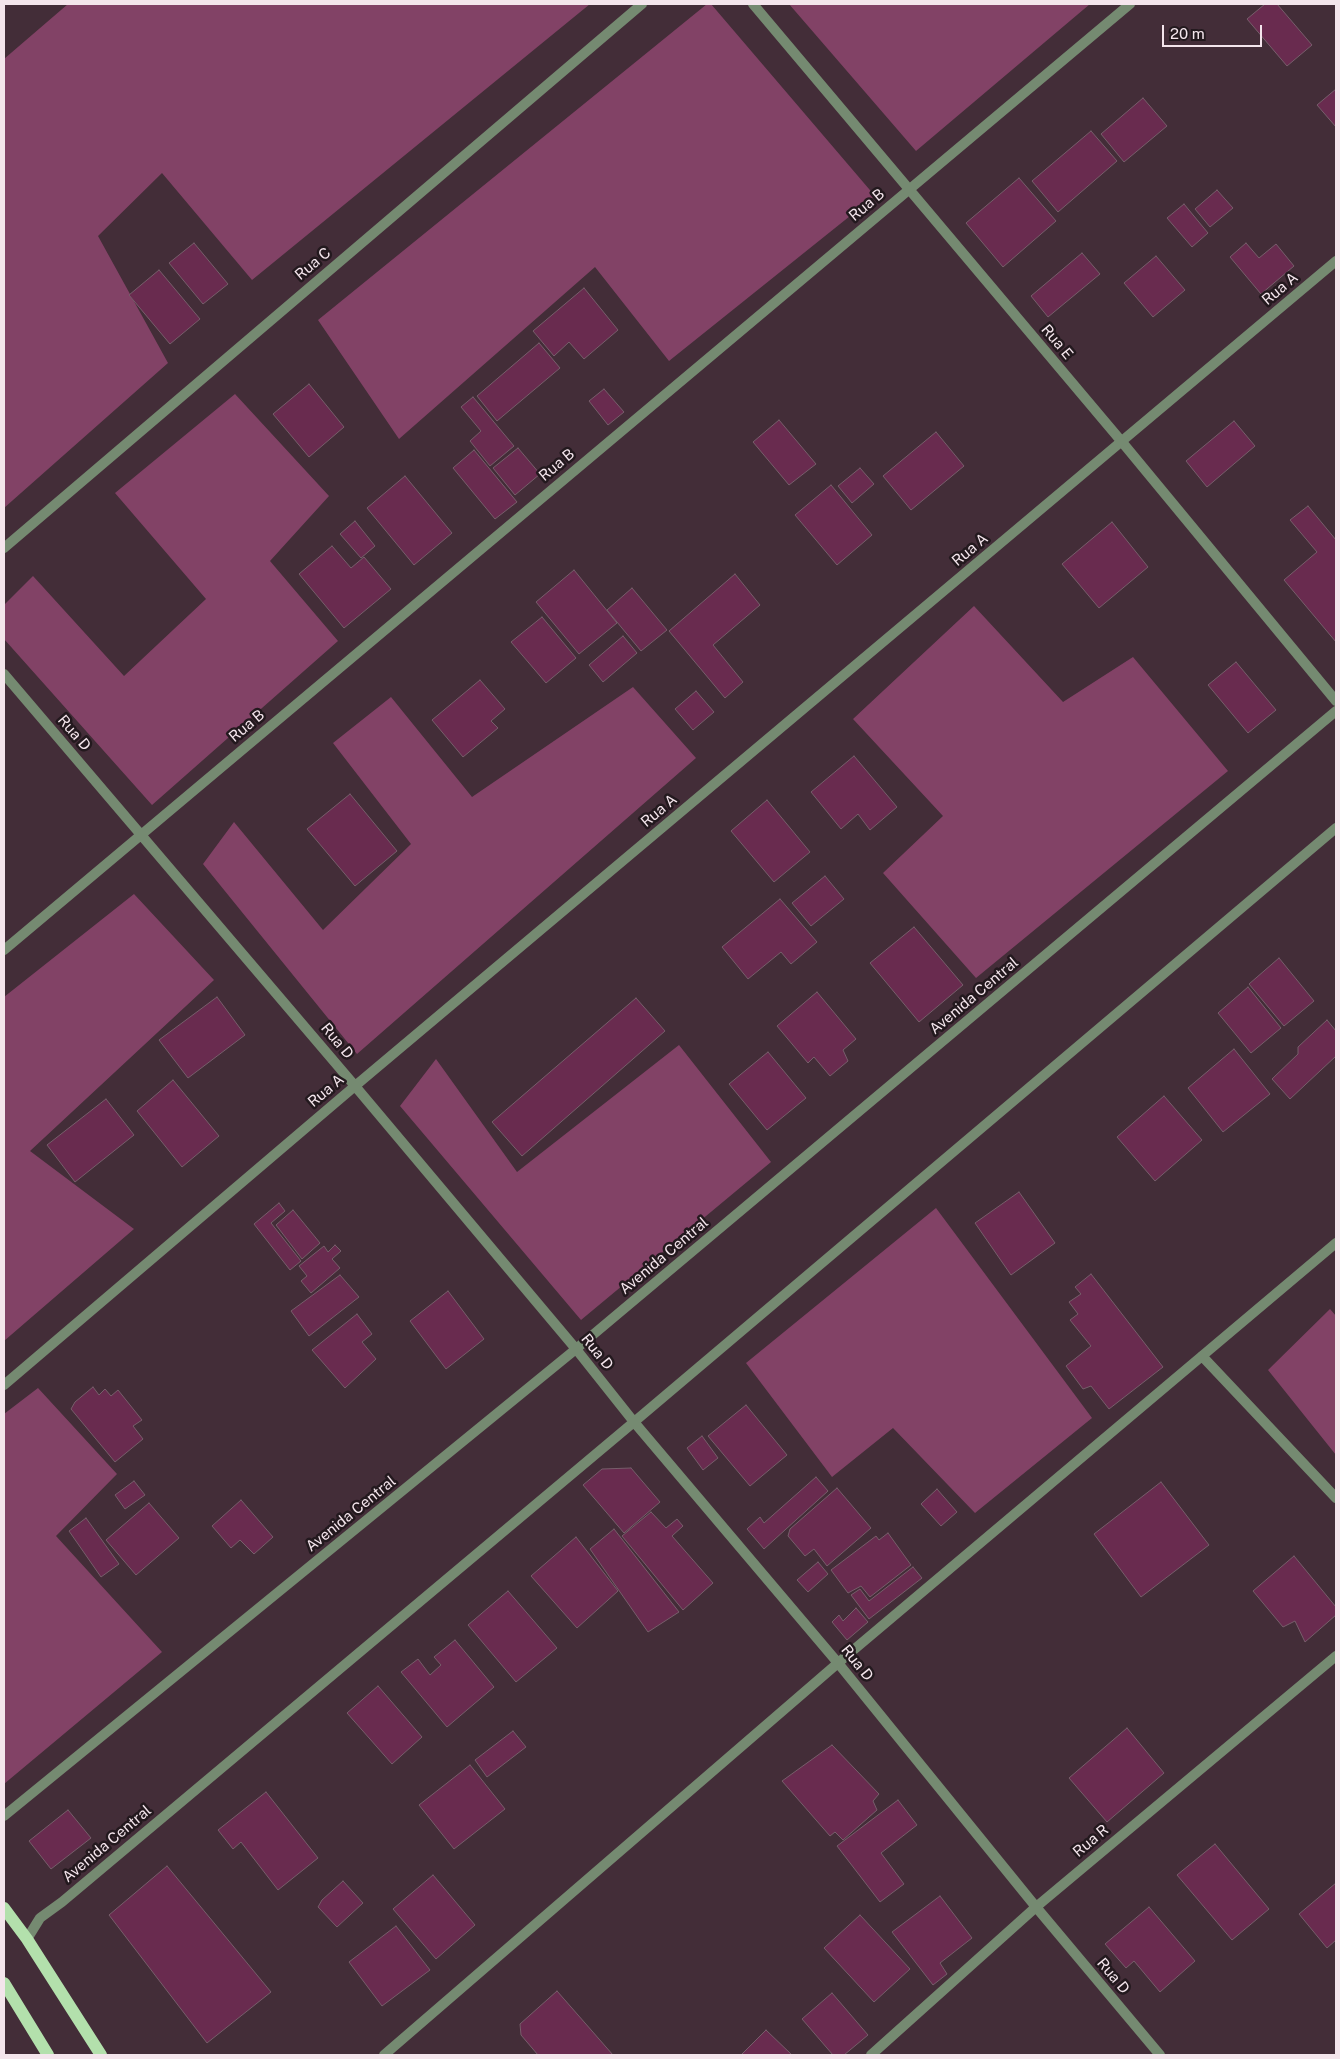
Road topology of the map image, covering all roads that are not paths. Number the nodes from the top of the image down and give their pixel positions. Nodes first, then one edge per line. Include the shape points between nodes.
1 (642, 4) edge
2 (753, 4) edge
3 (1130, 4) edge
4 (909, 189) junction
5 (1336, 261) edge
6 (1122, 442) junction
7 (4, 548) edge
8 (4, 674) edge
9 (1336, 701) edge
10 (1336, 711) edge
11 (1336, 828) edge
12 (141, 835) junction
13 (4, 950) edge
14 (355, 1086) junction
15 (1336, 1243) edge
16 (576, 1349) junction
17 (1202, 1356) junction
18 (4, 1385) edge
19 (634, 1422) junction
20 (1336, 1498) edge
21 (1336, 1656) edge
22 (838, 1663) junction
23 (4, 1816) edge
24 (1036, 1907) junction
25 (4, 1908) edge
26 (27, 1939) junction
27 (4, 1983) edge
28 (48, 2055) edge
29 (101, 2055) edge
30 (384, 2055) edge
31 (871, 2055) edge
32 (1160, 2055) edge

1 - 7 street, Rua C
2 - 4 street, Rua E
3 - 4 street, Rua B
4 - 6 street, Rua E
4 - 12 street, Rua B
5 - 6 street, Rua A
6 - 9 street, Rua E
6 - 14 street, Rua A
8 - 12 street, Rua D
10 - 16 street, Avenida Central
11 - 19 street, Avenida Central
12 - 13 street, Rua B
12 - 14 street, Rua D
14 - 16 street, Rua D
14 - 18 street, Rua A
15 - 17 street
16 - 19 street, Rua D
16 - 23 street, Avenida Central
17 - 20 street
17 - 22 street
19 - 22 street, Rua D
19 - 26 street, Avenida Central via 40,1918
21 - 24 street, Rua R
22 - 24 street, Rua D
22 - 30 street
24 - 31 street, Rua R
24 - 32 street, Rua D
25 - 26 main road
26 - 29 main road
27 - 28 main road

